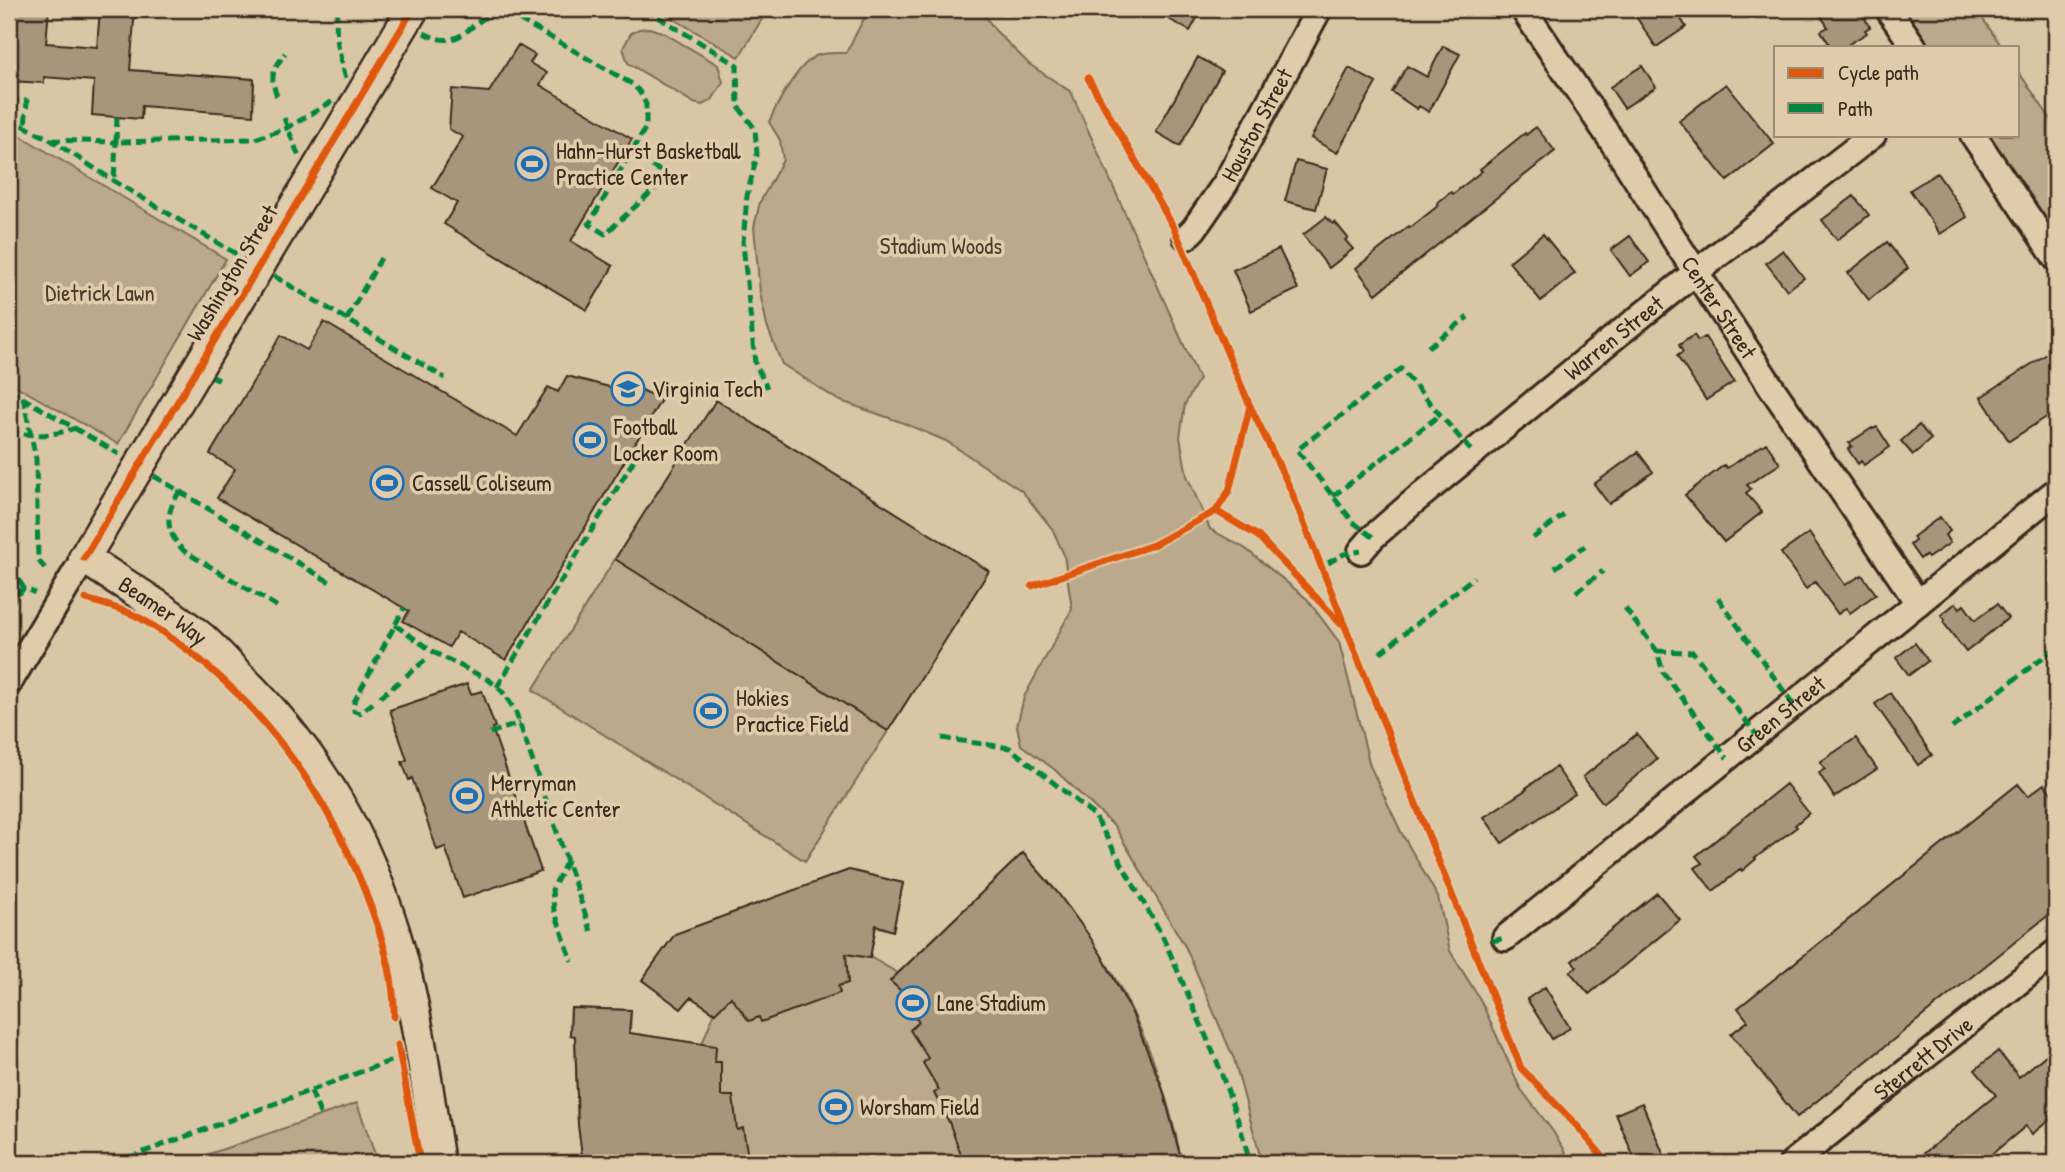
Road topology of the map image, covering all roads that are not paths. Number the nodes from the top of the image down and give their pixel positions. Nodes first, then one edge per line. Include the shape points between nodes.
1 (413, 9) edge
2 (1319, 9) edge
3 (1523, 9) edge
4 (1888, 9) edge
5 (1913, 46) edge
6 (1872, 136) edge
7 (1974, 136) edge
8 (1186, 237) dead end
9 (2056, 258) edge
10 (1696, 272) junction
11 (2056, 491) edge
12 (1361, 551) dead end
13 (84, 558) junction
14 (1918, 603) junction
15 (9, 683) edge
16 (1505, 938) dead end
17 (2056, 952) edge
18 (439, 1163) edge
19 (1792, 1163) edge

1 - 13 main road, Washington Street
2 - 8 street, Houston Street via 1225,184
3 - 10 street, Center Street
4 - 5 street
6 - 10 street, Warren Street
7 - 9 street
10 - 12 street, Warren Street via 1412,503
10 - 14 street, Center Street
11 - 14 street, Green Street
13 - 15 street, Washington Street
13 - 18 main road, Beamer Way via 204,641 286,724 337,798 380,887 406,975
14 - 16 street, Green Street
17 - 19 street, Sterrett Drive

